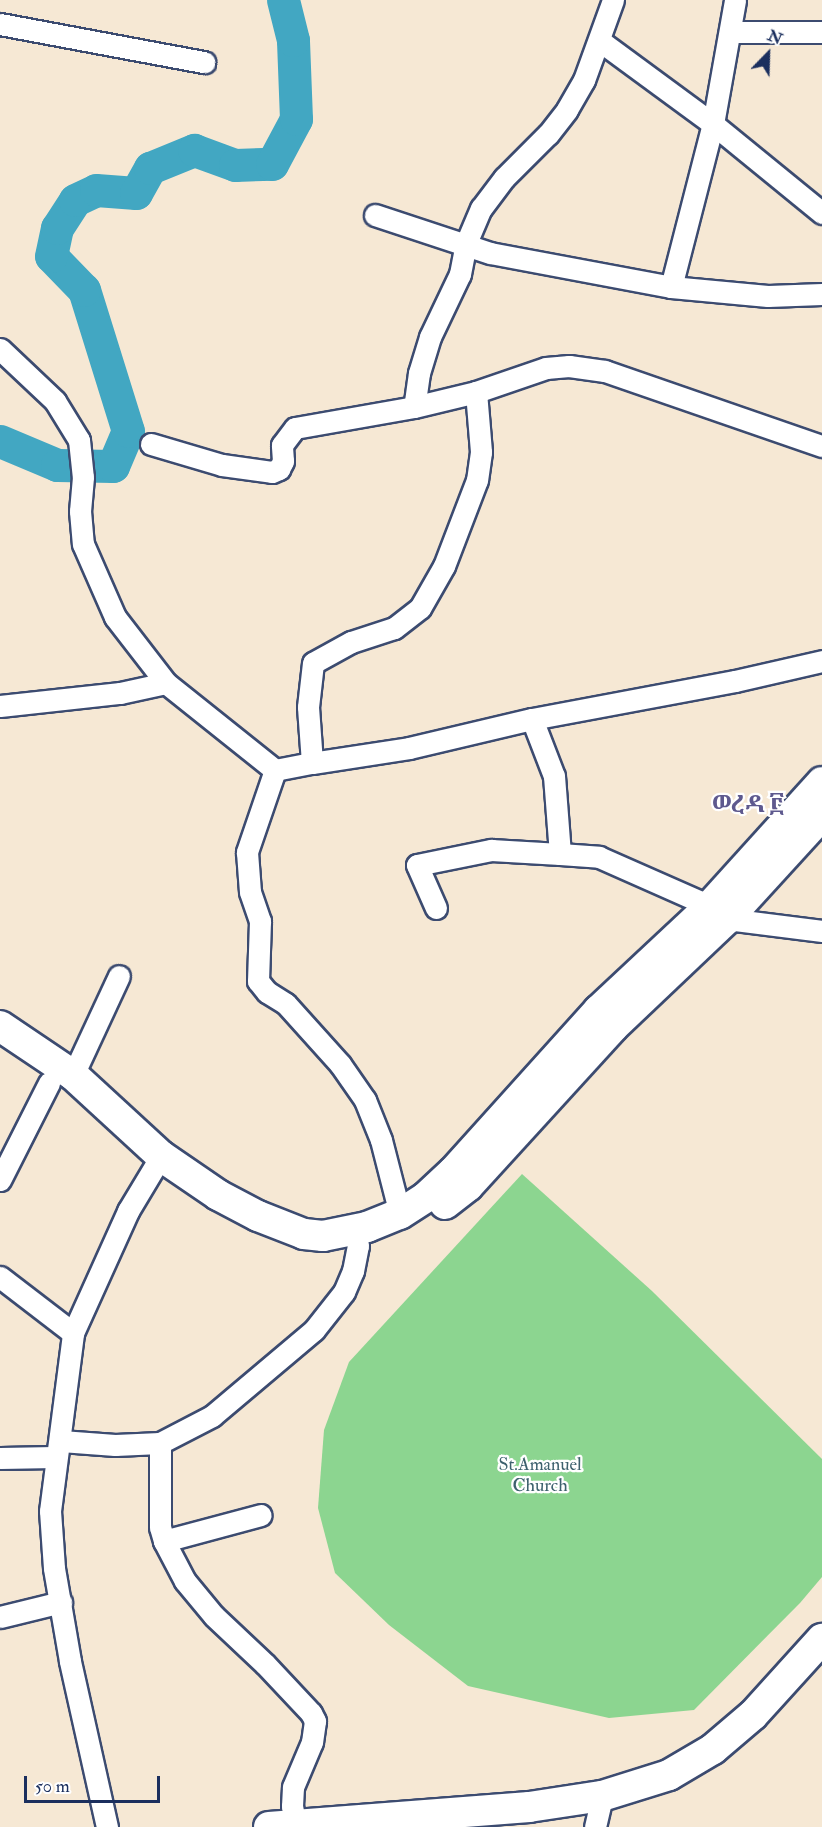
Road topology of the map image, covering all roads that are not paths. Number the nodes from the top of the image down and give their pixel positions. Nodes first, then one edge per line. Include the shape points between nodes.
1 (735, 0) edge
2 (608, 4) edge
3 (0, 24) edge
4 (730, 32) junction
5 (822, 32) edge
6 (600, 41) junction
7 (204, 62) dead end
8 (713, 124) junction
9 (822, 213) edge
10 (375, 215) dead end
11 (466, 243) junction
12 (671, 287) junction
13 (822, 294) edge
14 (0, 349) edge
15 (476, 392) junction
16 (414, 407) junction
17 (151, 444) dead end
18 (822, 446) edge
19 (822, 661) edge
20 (166, 683) junction
21 (0, 706) edge
22 (532, 718) junction
23 (312, 763) junction
24 (275, 770) junction
25 (822, 782) edge
26 (822, 815) edge
27 (560, 854) junction
28 (436, 908) dead end
29 (719, 913) junction
30 (822, 931) edge
31 (119, 976) dead end
32 (0, 1026) edge
33 (0, 1050) edge
34 (61, 1079) junction
35 (158, 1163) junction
36 (0, 1180) edge
37 (400, 1214) junction
38 (357, 1238) junction
39 (0, 1277) edge
40 (73, 1333) junction
41 (160, 1443) junction
42 (58, 1449) junction
43 (0, 1458) edge
44 (261, 1515) dead end
45 (164, 1541) junction
46 (61, 1602) junction
47 (0, 1617) edge
48 (822, 1638) edge
49 (602, 1796) junction
50 (283, 1826) edge
51 (107, 1827) edge
52 (595, 1827) edge

1 - 4 street
2 - 6 street
3 - 7 street
4 - 5 street
4 - 8 street
6 - 8 street
6 - 11 street via 567,110 481,208
8 - 9 street
8 - 12 street
10 - 11 street
11 - 12 street via 490,253
11 - 16 street via 460,274 418,374
12 - 13 street via 768,296
14 - 20 street via 55,401 79,440 83,544 114,618
15 - 16 street
15 - 18 street via 546,368 569,366 605,372
15 - 23 street via 481,452 477,480 444,566 420,608 394,628 351,642 313,663 308,707
16 - 17 street via 295,428 282,445 279,469 272,472 222,465
19 - 22 street
20 - 21 street via 120,693
20 - 24 street
22 - 23 street via 409,748
22 - 27 street via 554,776
23 - 24 street
24 - 37 street via 247,852 250,892 260,921 258,981 294,1013 340,1064 365,1100 381,1140
25 - 29 main road
26 - 29 main road
27 - 28 street via 491,850 417,865
27 - 29 street via 599,857
29 - 30 street
29 - 37 main road via 599,1010 453,1172
29 - 38 main road via 468,1186 396,1237
31 - 34 street
32 - 34 main road
33 - 34 main road
34 - 35 main road
34 - 36 street
35 - 38 main road via 258,1216 295,1230
35 - 40 street via 128,1211
37 - 38 main road
38 - 41 street via 353,1271 344,1292 314,1330 212,1416
39 - 40 street
40 - 42 street
41 - 42 street
41 - 45 street via 160,1527
42 - 43 street
42 - 46 street via 50,1511
44 - 45 street
45 - 50 street via 185,1581 214,1616 273,1672 315,1721 312,1742 293,1787 292,1806
46 - 47 street
46 - 51 street via 70,1661
48 - 49 main road via 753,1715 714,1749 669,1775
49 - 50 main road via 530,1807
49 - 52 street

